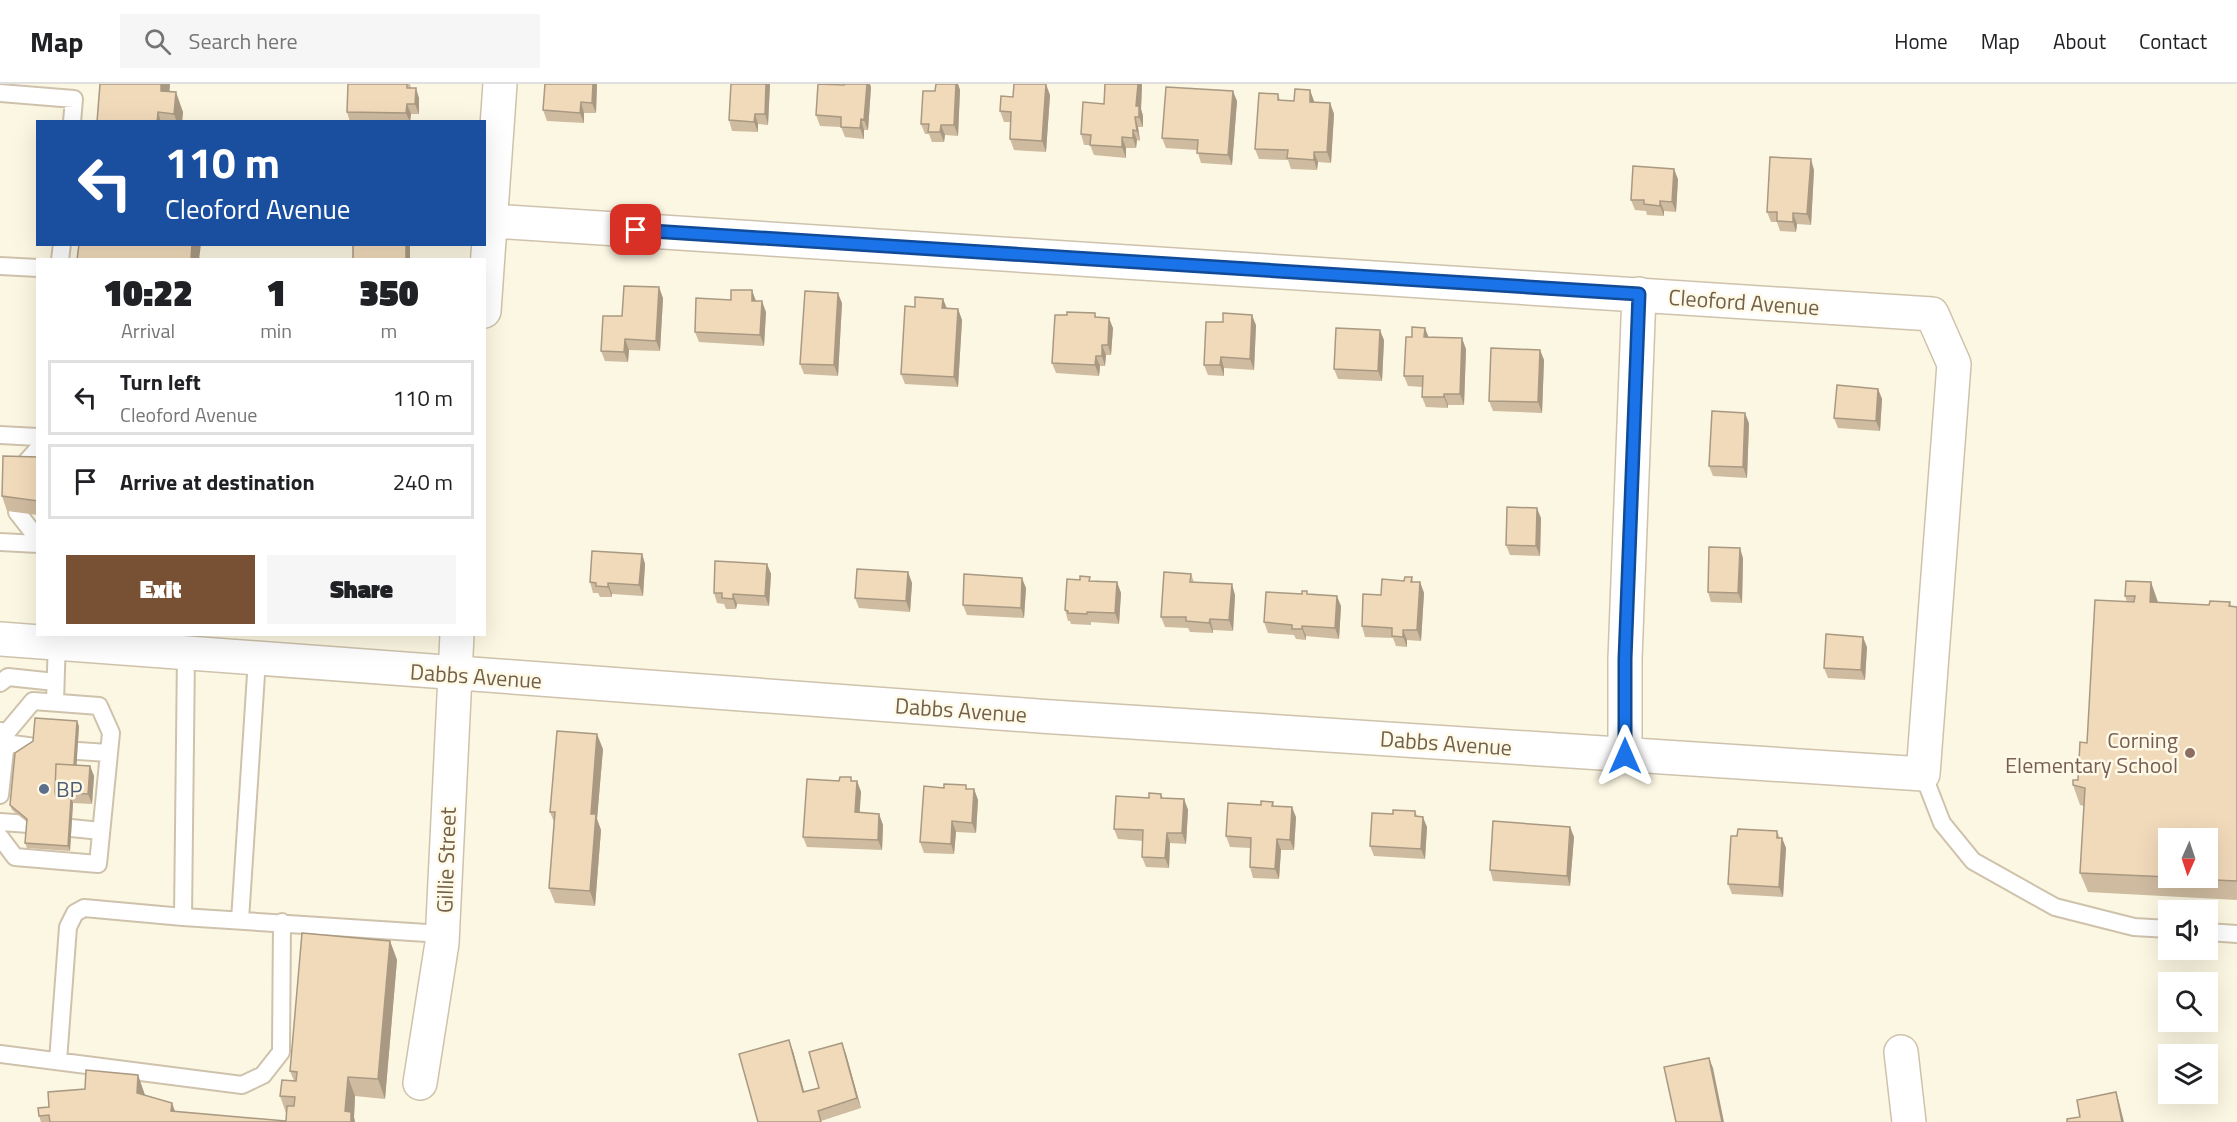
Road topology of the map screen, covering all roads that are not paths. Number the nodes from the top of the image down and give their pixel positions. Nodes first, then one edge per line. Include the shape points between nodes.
1 (500, 84) edge
2 (0, 93) edge
3 (72, 120) edge
4 (492, 221) junction
5 (0, 266) edge
6 (36, 268) edge
7 (486, 288) edge
8 (1639, 294) junction
9 (0, 435) edge
10 (36, 438) edge
11 (36, 450) edge
12 (18, 471) edge
13 (17, 512) edge
14 (36, 536) edge
15 (0, 542) edge
16 (36, 544) edge
17 (457, 636) edge
18 (0, 639) edge
19 (57, 639) edge
20 (186, 653) junction
21 (257, 659) junction
22 (454, 675) junction
23 (55, 682) junction
24 (0, 683) edge
25 (55, 702) junction
26 (4, 736) edge
27 (35, 747) edge
28 (78, 751) edge
29 (108, 753) junction
30 (1625, 756) junction
31 (1923, 774) junction
32 (0, 795) edge
33 (0, 822) edge
34 (29, 824) edge
35 (71, 828) edge
36 (100, 831) junction
37 (0, 837) edge
38 (183, 918) junction
39 (240, 920) junction
40 (282, 922) junction
41 (2158, 928) edge
42 (2218, 933) edge
43 (442, 934) junction
44 (2237, 934) edge
45 (1901, 1052) dead end
46 (0, 1054) edge
47 (58, 1061) junction
48 (420, 1083) dead end
49 (1909, 1122) edge

1 - 4 street
2 - 3 lane via 74,99
4 - 7 street
4 - 8 street, Cleoford Avenue
5 - 6 lane
8 - 30 street
8 - 31 street, Cleoford Avenue via 1932,314 1954,364
9 - 10 lane
11 - 12 lane
13 - 14 lane
15 - 16 lane
17 - 22 street, Gillie Street
18 - 19 street, Dabbs Avenue
19 - 20 street, Dabbs Avenue
19 - 23 lane
20 - 21 street, Dabbs Avenue
20 - 38 lane
21 - 22 street, Dabbs Avenue
21 - 39 lane
22 - 30 street, Dabbs Avenue
22 - 43 street, Gillie Street
23 - 24 lane via 8,677
23 - 25 lane
25 - 26 lane via 33,701
25 - 29 lane via 99,706 111,733
26 - 27 lane
26 - 32 lane
28 - 29 lane
29 - 36 lane
30 - 31 street, Dabbs Avenue
31 - 41 lane, Cleoford Avenue via 1942,823 1973,861 2055,907 2134,927
33 - 34 lane
35 - 36 lane
36 - 37 lane via 98,864 15,857
38 - 39 lane
38 - 47 lane via 84,908 75,913 68,927
39 - 40 lane
40 - 43 lane
40 - 47 lane via 281,1052 263,1075 242,1085
42 - 44 lane
43 - 48 street, Gillie Street
45 - 49 street
46 - 47 lane

